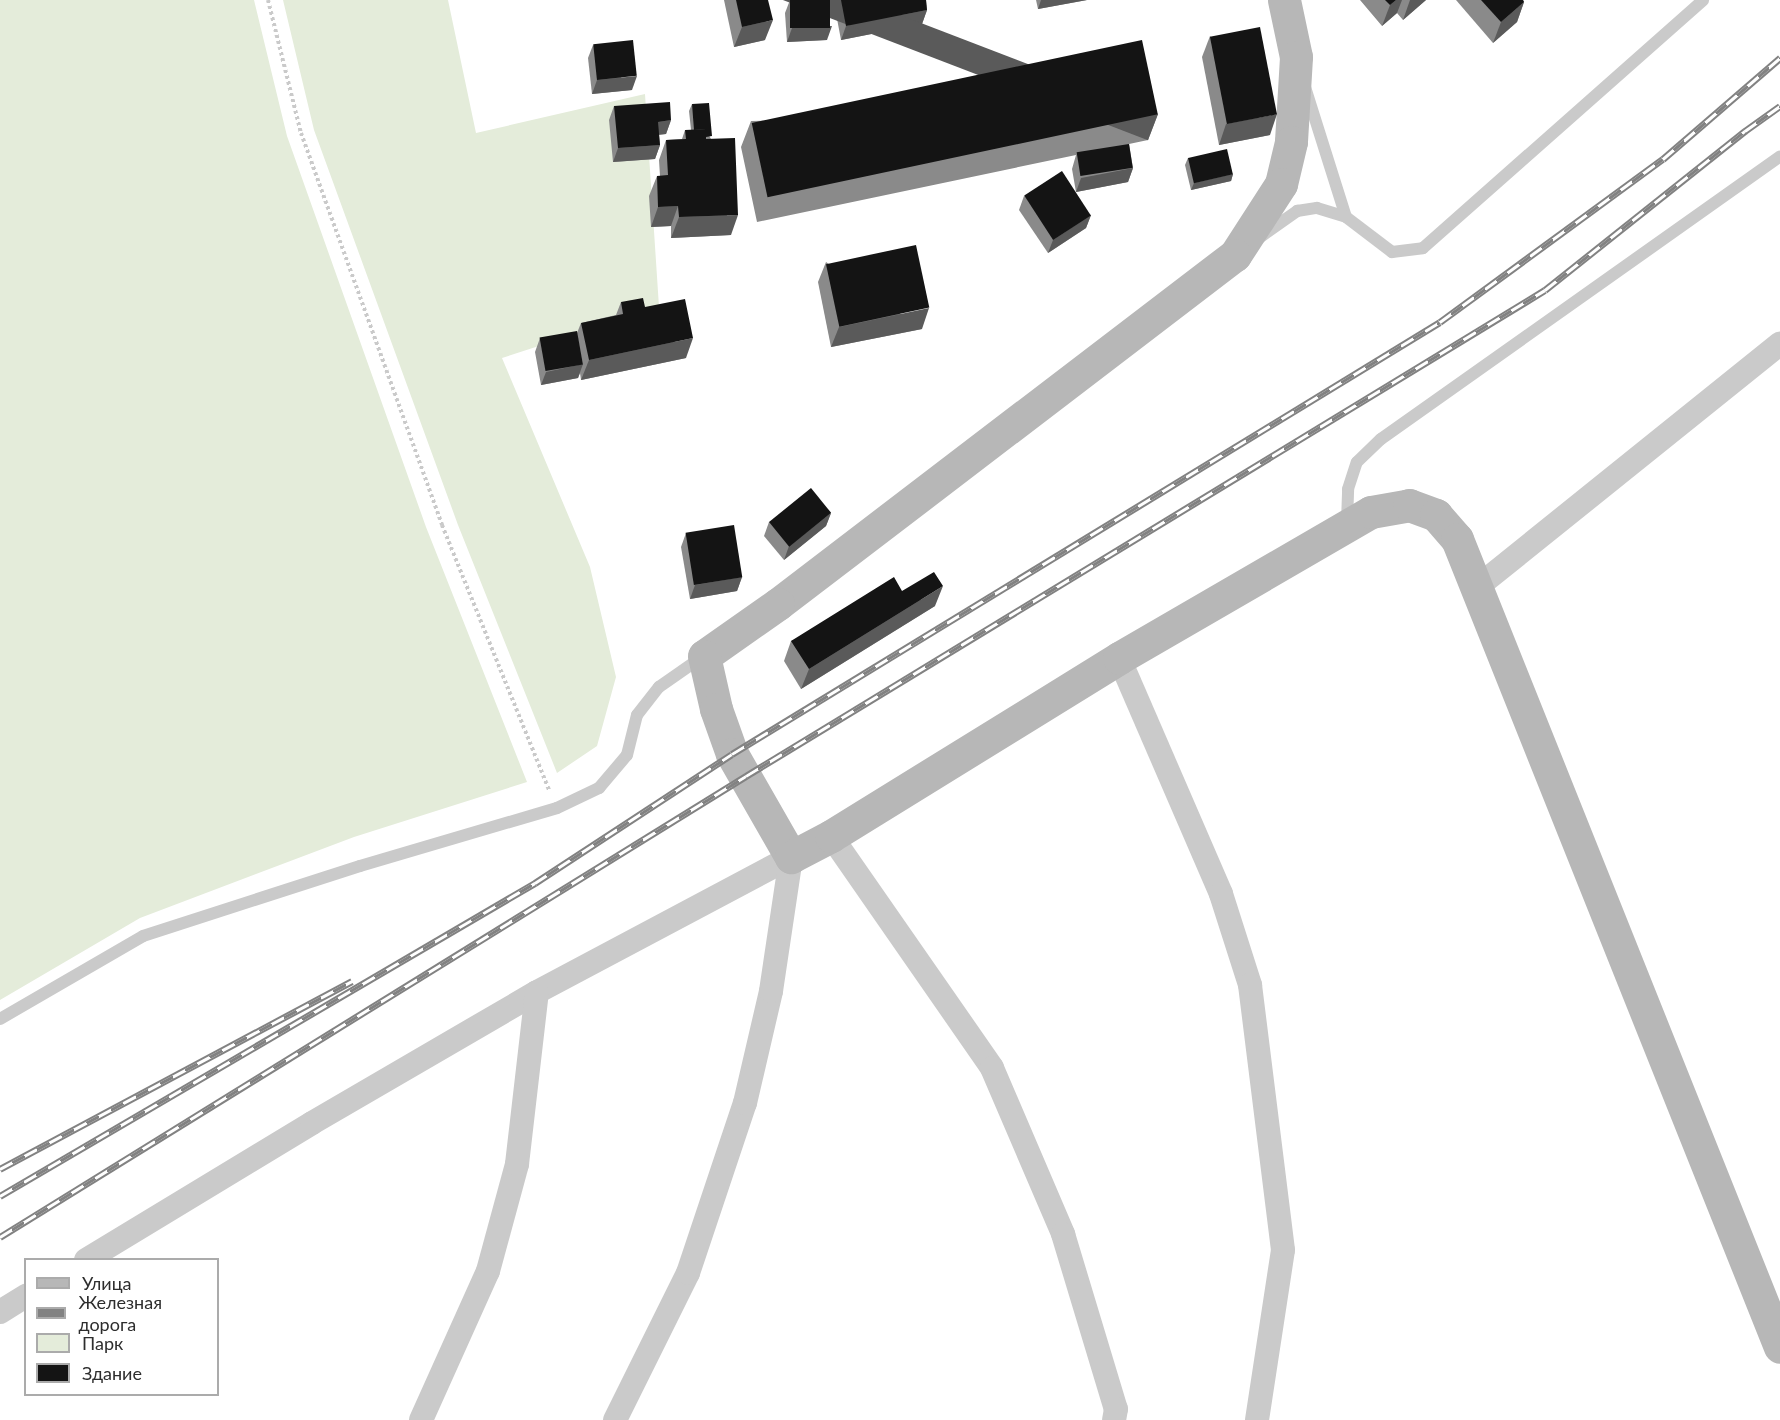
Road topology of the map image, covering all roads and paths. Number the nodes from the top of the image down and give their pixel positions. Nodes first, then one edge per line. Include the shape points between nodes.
1 (268, 0) edge
2 (1284, 0) edge
3 (1703, 0) edge
4 (1296, 57) junction
5 (1780, 157) edge
6 (1346, 217) junction
7 (1235, 255) junction
8 (1780, 344) edge
9 (1347, 526) junction
10 (1476, 588) junction
11 (704, 656) junction
12 (1119, 658) junction
13 (557, 808) junction
14 (831, 836) junction
15 (791, 857) junction
16 (537, 992) junction
17 (0, 1019) edge
18 (89, 1258) edge
19 (24, 1297) edge
20 (0, 1312) edge
21 (1780, 1347) edge
22 (421, 1420) edge
23 (615, 1420) edge
24 (1114, 1420) edge
25 (1257, 1420) edge

1 - 13 path via 300,133 442,525
2 - 4 street
3 - 6 lane via 1423,248 1392,252
4 - 6 lane
4 - 7 street via 1291,141 1281,184
5 - 9 lane via 1381,439 1357,462 1348,489
6 - 7 lane via 1317,208 1297,211
7 - 11 street via 778,604
8 - 10 street
9 - 10 street via 1371,512 1409,505 1436,515 1457,539
9 - 12 street
10 - 21 street
11 - 13 lane via 659,687 638,715 627,755 599,788
11 - 15 street via 716,709 732,754
12 - 14 street
12 - 25 street via 1221,894 1250,985 1284,1250
13 - 17 lane via 143,936
14 - 15 street
14 - 24 street via 992,1068 1063,1234 1116,1409
15 - 16 street
15 - 23 street via 771,991 745,1103 688,1273
16 - 18 street
16 - 22 street via 514,1175 488,1271
19 - 20 street

